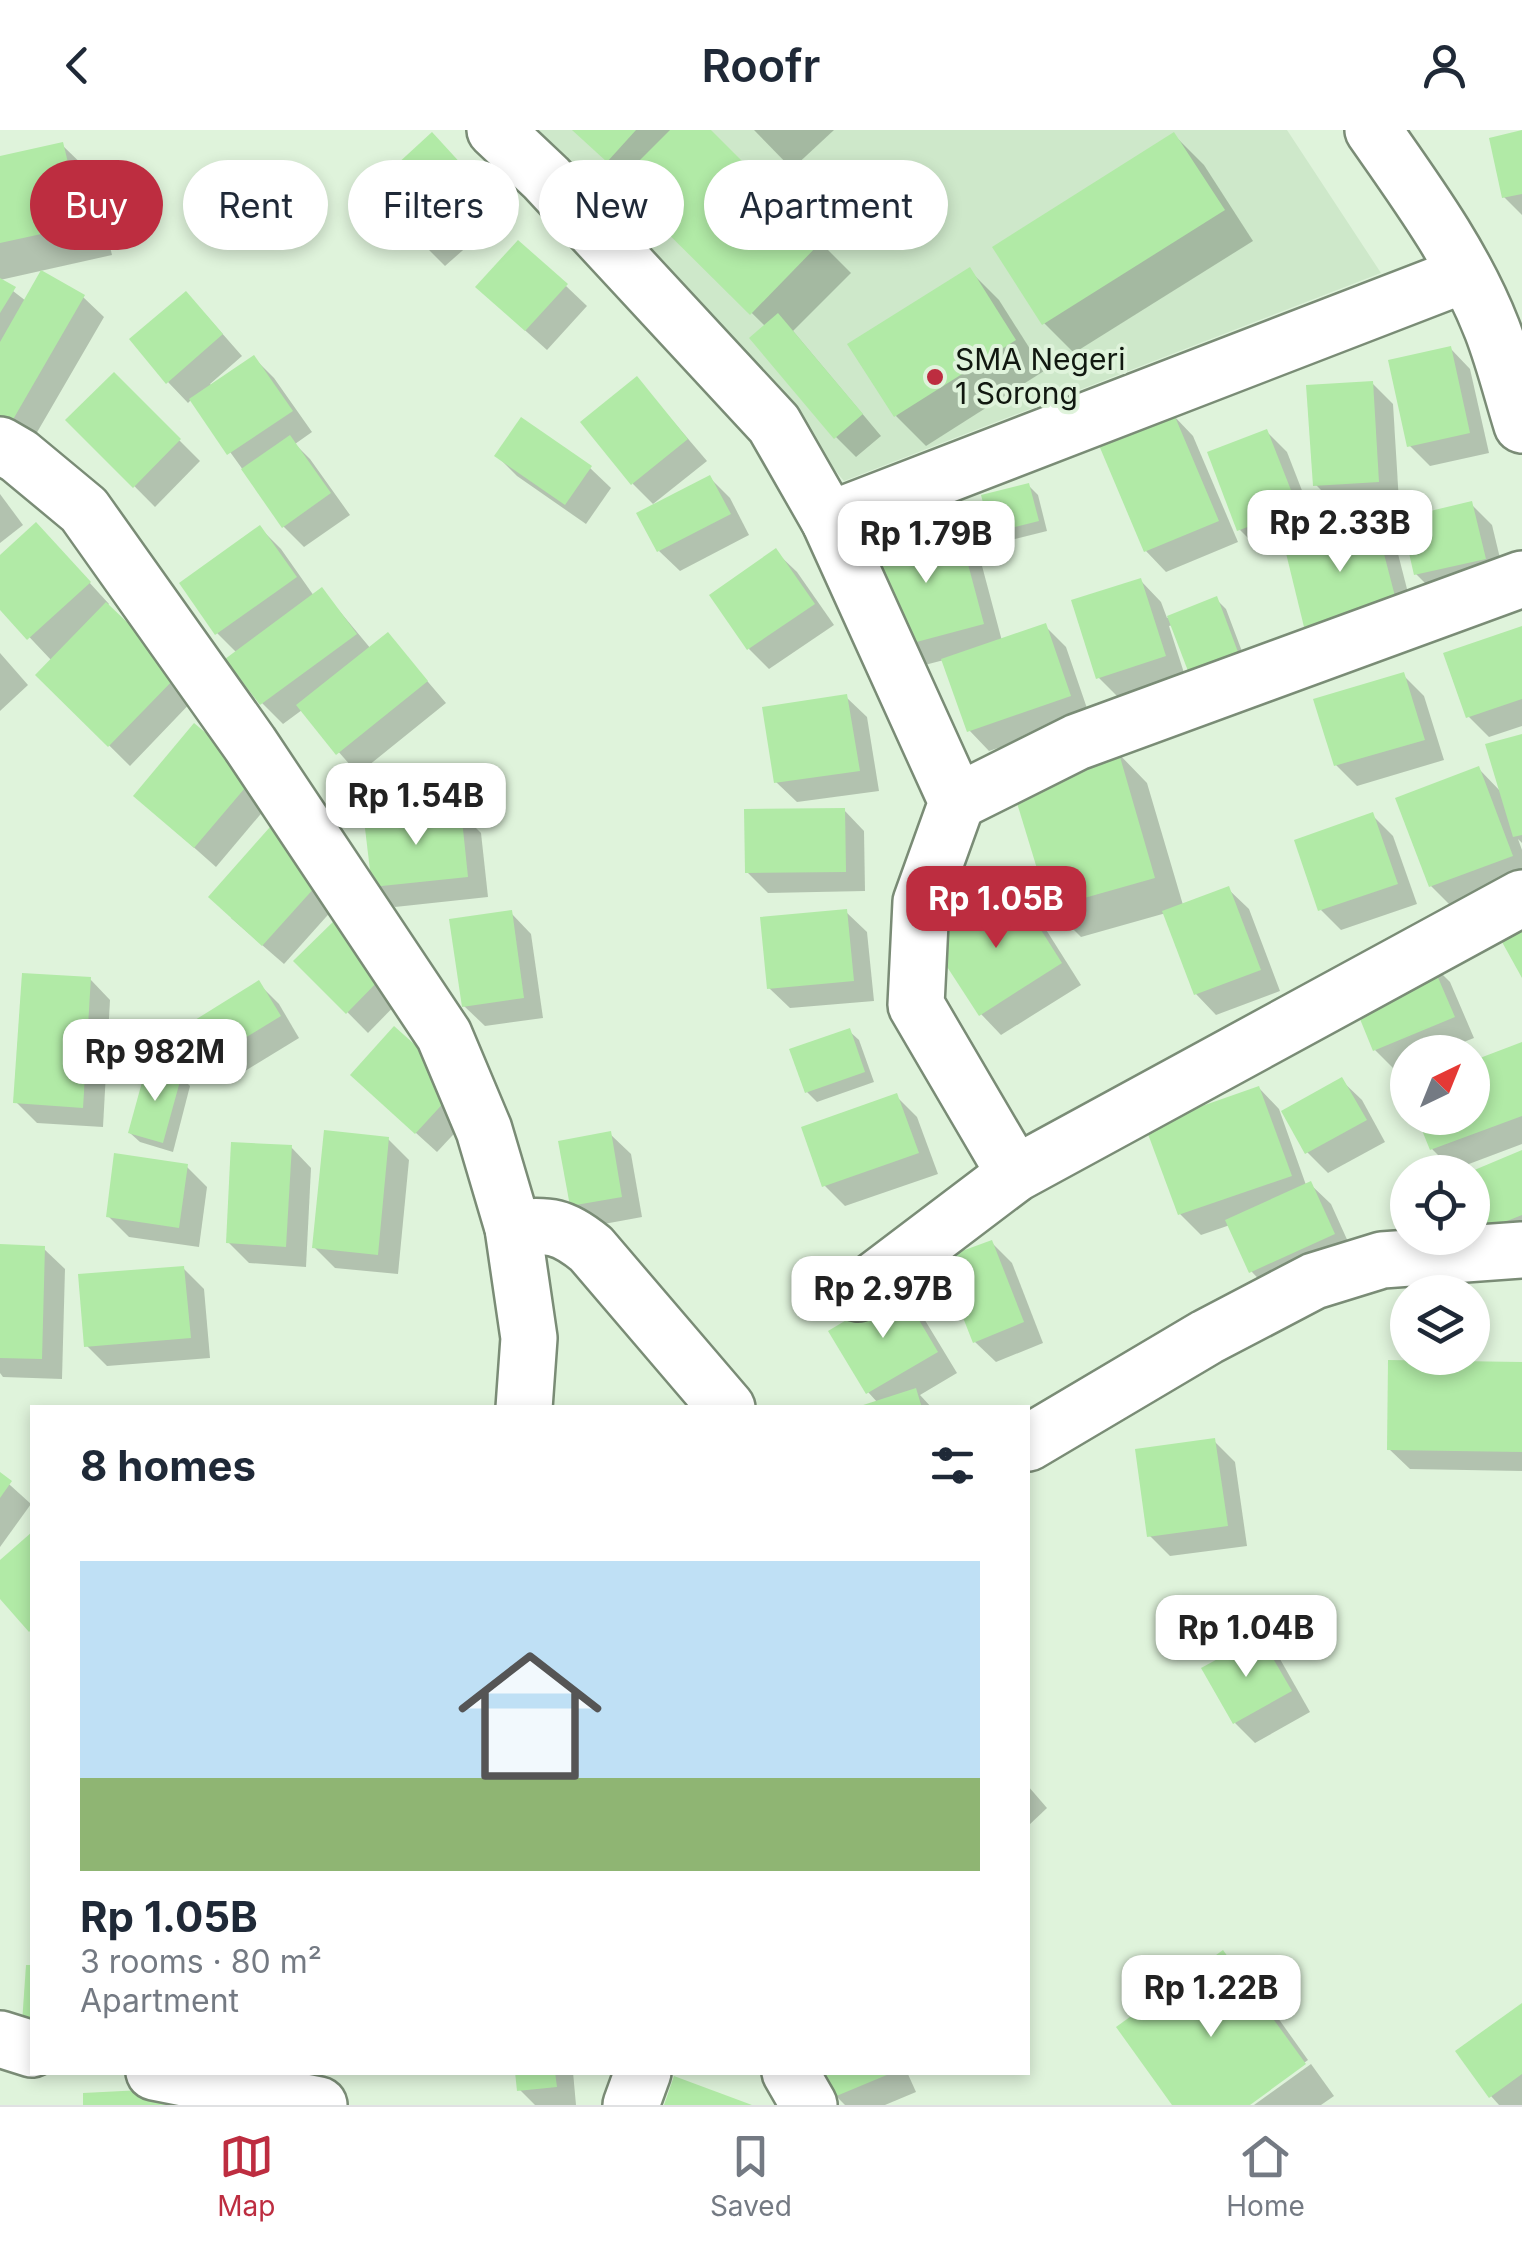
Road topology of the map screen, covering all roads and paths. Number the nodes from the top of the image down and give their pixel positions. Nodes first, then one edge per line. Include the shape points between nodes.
1 (495, 130) edge
2 (1373, 130) edge
3 (1466, 274) junction
4 (1522, 425) edge
5 (0, 445) edge
6 (829, 520) junction
7 (1522, 579) edge
8 (957, 802) junction
9 (1522, 898) edge
10 (1016, 1174) junction
11 (512, 1228) junction
12 (1522, 1250) edge
13 (858, 1293) dead end
14 (524, 1405) edge
15 (724, 1405) edge
16 (1030, 1442) edge
17 (0, 2039) edge
18 (30, 2048) edge
19 (169, 2075) edge
20 (642, 2075) edge
21 (792, 2075) edge
22 (319, 2105) edge
23 (631, 2105) edge
24 (809, 2105) edge

1 - 6 street via 774,424
2 - 3 street
3 - 4 street via 1492,329
3 - 6 street
5 - 11 street via 84,510 378,935 444,1036 484,1130
6 - 8 street
7 - 8 street via 1077,742
8 - 10 street via 921,902 916,1005
9 - 10 street
10 - 13 street
11 - 14 street via 529,1338
11 - 15 street via 569,1231 591,1249
12 - 16 street via 1382,1260 1314,1282
17 - 18 street
19 - 22 street
20 - 23 street
21 - 24 street

